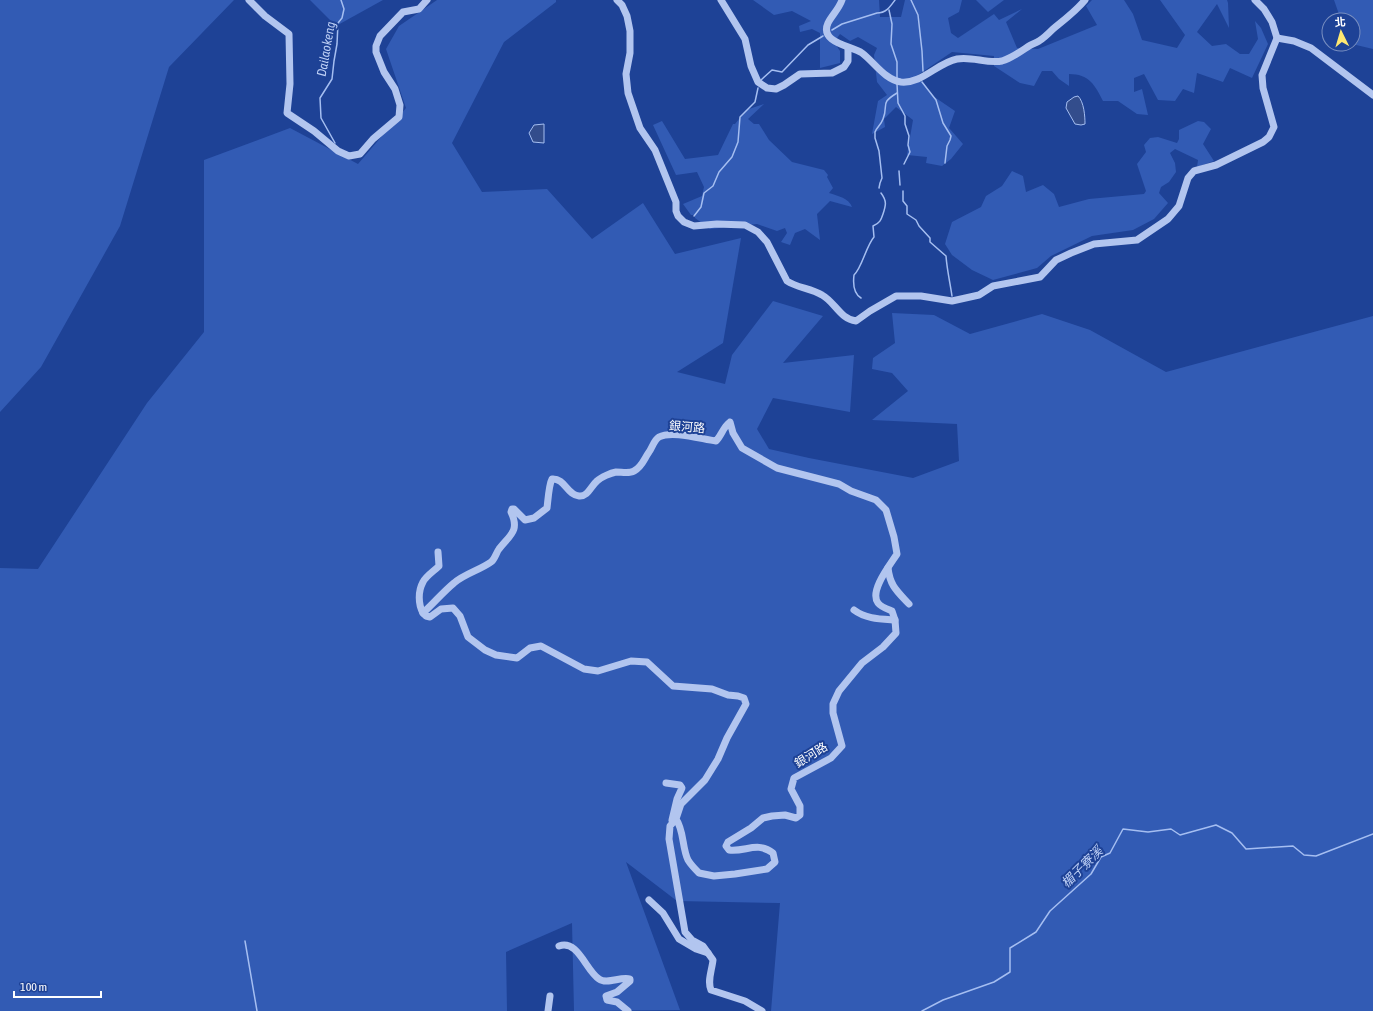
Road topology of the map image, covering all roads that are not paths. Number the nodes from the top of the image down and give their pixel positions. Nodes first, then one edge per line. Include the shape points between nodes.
1 (250, 0) edge
2 (427, 0) edge
3 (617, 0) edge
4 (721, 0) edge
5 (842, 0) edge
6 (1085, 0) edge
7 (1255, 0) edge
8 (1277, 38) junction
9 (848, 48) junction
10 (1373, 95) edge
11 (438, 552) dead end
12 (888, 568) junction
13 (909, 604) dead end
14 (854, 610) dead end
15 (423, 613) junction
16 (895, 620) junction
17 (666, 783) dead end
18 (676, 820) junction
19 (670, 826) junction
20 (649, 900) dead end
21 (559, 946) dead end
22 (708, 953) junction
23 (550, 996) dead end
24 (548, 1011) edge
25 (628, 1011) edge
26 (762, 1011) edge

1 - 2 street via 265,16 290,34 287,113 338,151 349,156 360,154 373,139 399,118 400,105 396,89 384,72 376,46 380,36 402,12 419,9
3 - 8 street via 627,16 630,31 630,53 626,74 628,93 640,128 655,150 676,202 678,216 694,226 745,225 758,232 767,242 787,281 823,295 840,313 856,321 896,296 921,296 952,301 971,297 993,286 1040,277 1056,260 1094,244 1137,240 1168,219 1179,206 1188,178 1194,172 1216,165 1269,137 1274,127 1262,75
4 - 9 street via 745,39 751,66 758,82 767,88 776,89 800,74 832,73 844,67 848,61
5 - 9 street via 826,28 834,41
6 - 9 street via 1041,40 1016,55 986,62 956,59 918,79 902,82 893,80 862,53
7 - 8 street via 1272,22
8 - 10 street via 1293,40 1311,48
11 - 15 street via 438,566 423,582 419,600
12 - 13 street via 889,580
12 - 15 street, 銀河路 via 897,554 886,510 876,500 839,484 777,468 742,448 730,422 725,425 716,441 666,434 657,438 641,467 632,472 614,472 597,481 586,494 579,496 572,493 557,478 552,479 547,508 534,518 526,520 512,509 514,528 493,561 455,582
12 - 16 street, 銀河路 via 878,586 876,599 879,605 892,611
14 - 16 street via 860,615
15 - 18 street via 430,617 442,609 453,608 460,616 468,637 496,656 517,658 530,648 541,646 584,669 598,671 630,661 647,662 673,686 712,689 744,698 746,704 718,759 705,780 681,804
16 - 18 street, 銀河路 via 896,633 862,663 839,691 833,704 842,746 832,758 794,778 792,789 800,806 800,815 796,818 785,815 763,818 726,846 729,850 736,851 753,847 767,849 773,853 775,862 767,869 735,874 714,876 699,873 688,860 679,823
17 - 19 street via 680,785 682,788
18 - 19 street
19 - 22 street via 669,839 685,932
20 - 22 street via 663,913 680,939
21 - 25 street via 569,946 580,954 588,969 600,980 630,978 630,981 617,992 606,996 607,1000 617,1002
22 - 26 street via 713,960 709,985 711,990 745,1001
23 - 24 street

